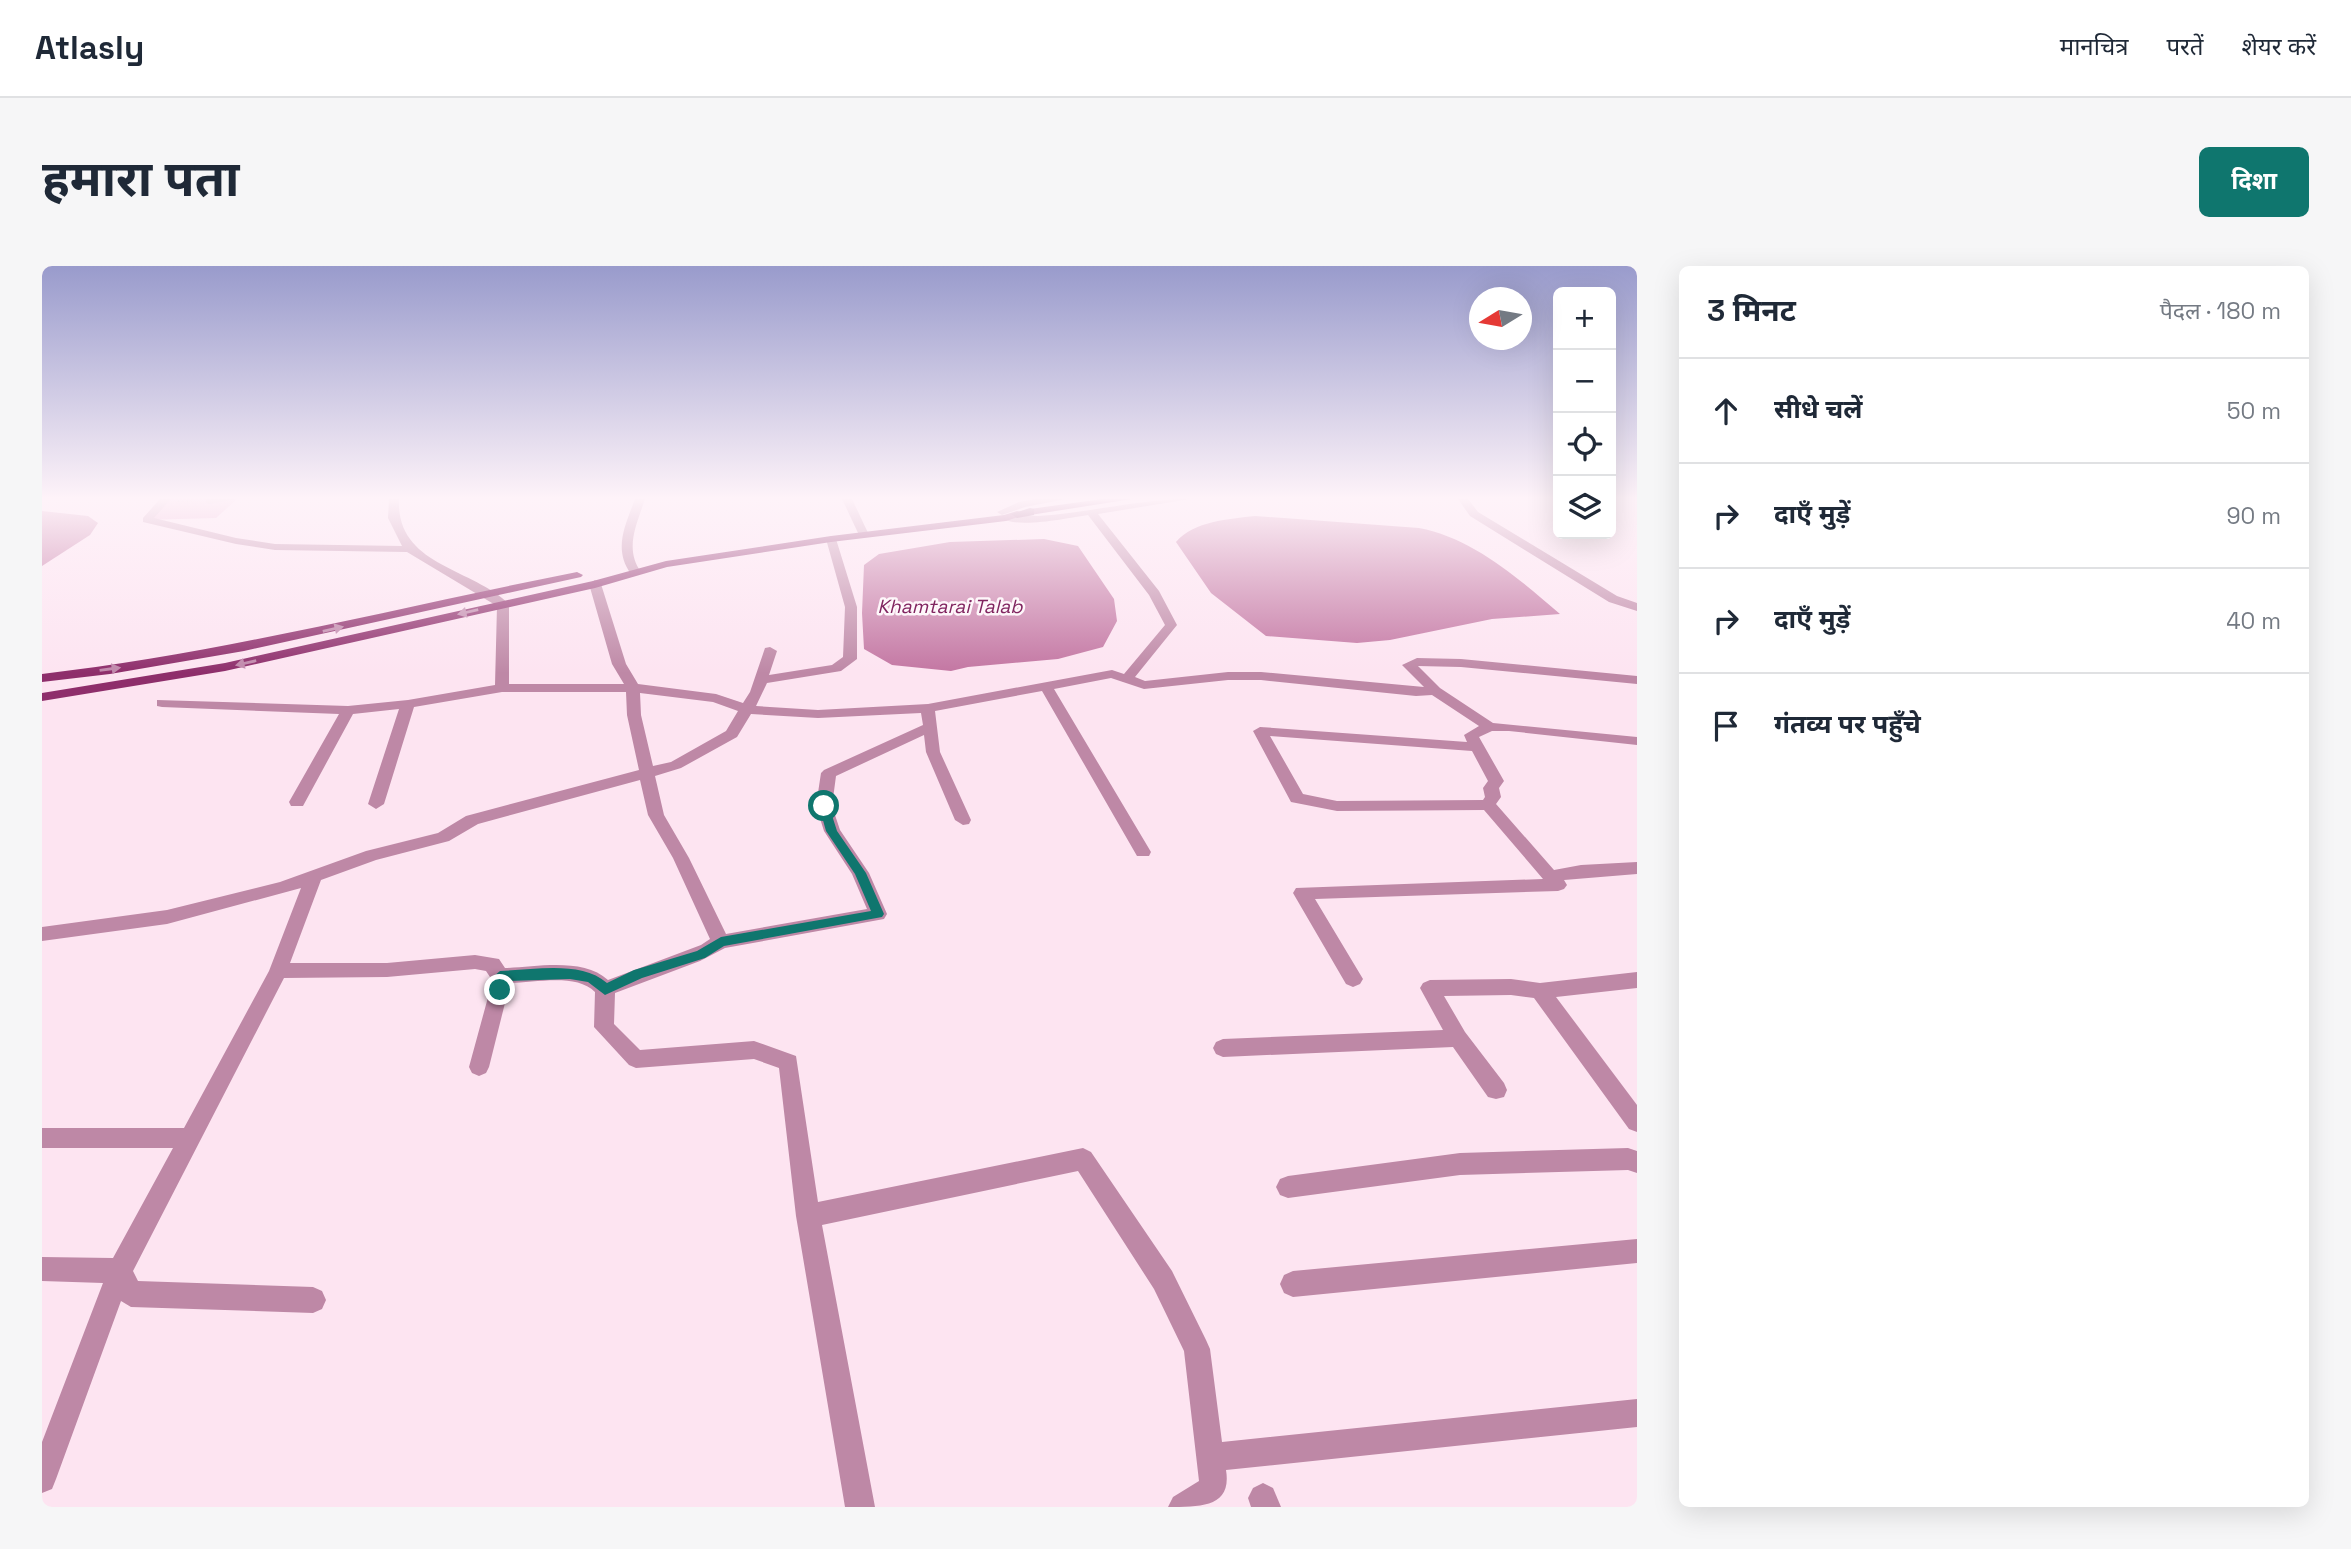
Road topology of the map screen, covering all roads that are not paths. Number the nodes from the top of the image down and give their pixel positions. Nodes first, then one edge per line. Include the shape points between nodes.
1 (423, 557) edge
2 (628, 557) edge
3 (702, 557) edge
4 (710, 557) edge
5 (836, 557) edge
6 (1126, 557) edge
7 (1544, 557) edge
8 (631, 568) junction
9 (595, 584) junction
10 (485, 592) junction
11 (503, 604) junction
12 (1637, 607) edge
13 (770, 651) dead end
14 (42, 678) edge
15 (1127, 679) junction
16 (761, 680) junction
17 (1637, 680) edge
18 (1046, 687) junction
19 (502, 688) junction
20 (633, 688) junction
21 (1435, 691) junction
22 (42, 697) edge
23 (162, 703) dead end
24 (408, 704) junction
25 (928, 708) junction
26 (745, 709) junction
27 (348, 710) junction
28 (930, 727) junction
29 (1490, 727) junction
30 (1637, 741) edge
31 (1478, 747) junction
32 (646, 774) junction
33 (297, 802) dead end
34 (376, 804) dead end
35 (1488, 805) junction
36 (963, 820) dead end
37 (1143, 852) dead end
38 (1637, 868) edge
39 (1553, 877) junction
40 (313, 878) junction
41 (42, 934) edge
42 (721, 942) junction
43 (278, 971) junction
44 (500, 976) junction
45 (1353, 979) dead end
46 (1637, 980) edge
47 (605, 989) junction
48 (1541, 991) junction
49 (1458, 1038) junction
50 (1223, 1048) dead end
51 (478, 1067) dead end
52 (1496, 1090) dead end
53 (1637, 1122) edge
54 (42, 1138) edge
55 (189, 1138) junction
56 (1637, 1162) edge
57 (1288, 1187) dead end
58 (808, 1216) junction
59 (1637, 1251) edge
60 (42, 1269) edge
61 (120, 1271) junction
62 (1293, 1284) dead end
63 (313, 1300) dead end
64 (1637, 1413) edge
65 (1210, 1457) junction
66 (42, 1479) edge
67 (860, 1507) edge
68 (1183, 1507) edge

1 - 10 street
2 - 8 street
3 - 8 main road
4 - 8 main road
5 - 16 street via 851,607 850,659 836,668
6 - 15 street via 1155,594 1171,625
7 - 12 street via 1613,599
8 - 9 main road
8 - 10 main road
9 - 11 main road
9 - 20 street via 619,664
10 - 11 street
14 -> 10 main road via 263,645
11 - 19 street
11 -> 22 main road via 225,667
13 - 16 street
15 - 18 street via 1112,674
15 - 21 street via 1144,685 1261,676
16 - 26 street
17 - 21 street via 1461,663 1409,665
18 - 25 street
18 - 37 street
19 - 20 street
19 - 24 street
20 - 26 street via 716,698
20 - 32 street
21 - 29 street
23 - 27 street
24 - 27 street
24 - 34 street
25 - 26 street via 818,714
25 - 28 street
26 - 32 street via 733,734 676,765
27 - 33 street
28 - 36 street via 933,752
28 - 42 street via 829,773 824,806 832,831 860,873 878,914
29 - 30 street
29 - 31 street via 1471,735
31 - 35 street via 1496,781
31 - 35 street via 1260,731 1297,798 1337,806
32 - 40 street via 472,820 443,837 372,855
32 - 42 street via 656,815
35 - 39 street
38 - 39 street
39 - 45 street via 1558,885 1302,893
40 - 41 street via 167,916
40 - 43 street
42 - 47 street via 701,954
43 - 44 street via 387,970 475,962 492,964
43 - 55 street
44 - 47 street via 570,974 592,977
44 - 51 street
46 - 48 street
47 - 58 street via 604,1027 636,1059 754,1050 789,1062
48 - 49 street via 1430,988
48 - 53 street
49 - 50 street
49 - 52 street
54 - 55 street
55 - 61 street
56 - 57 street via 1460,1164
58 - 65 street via 1083,1159 1163,1280 1197,1349
58 - 67 street
59 - 62 street
60 - 61 street
61 - 63 street via 131,1294
61 - 66 street
64 - 65 street
65 - 68 street via 1214,1488

